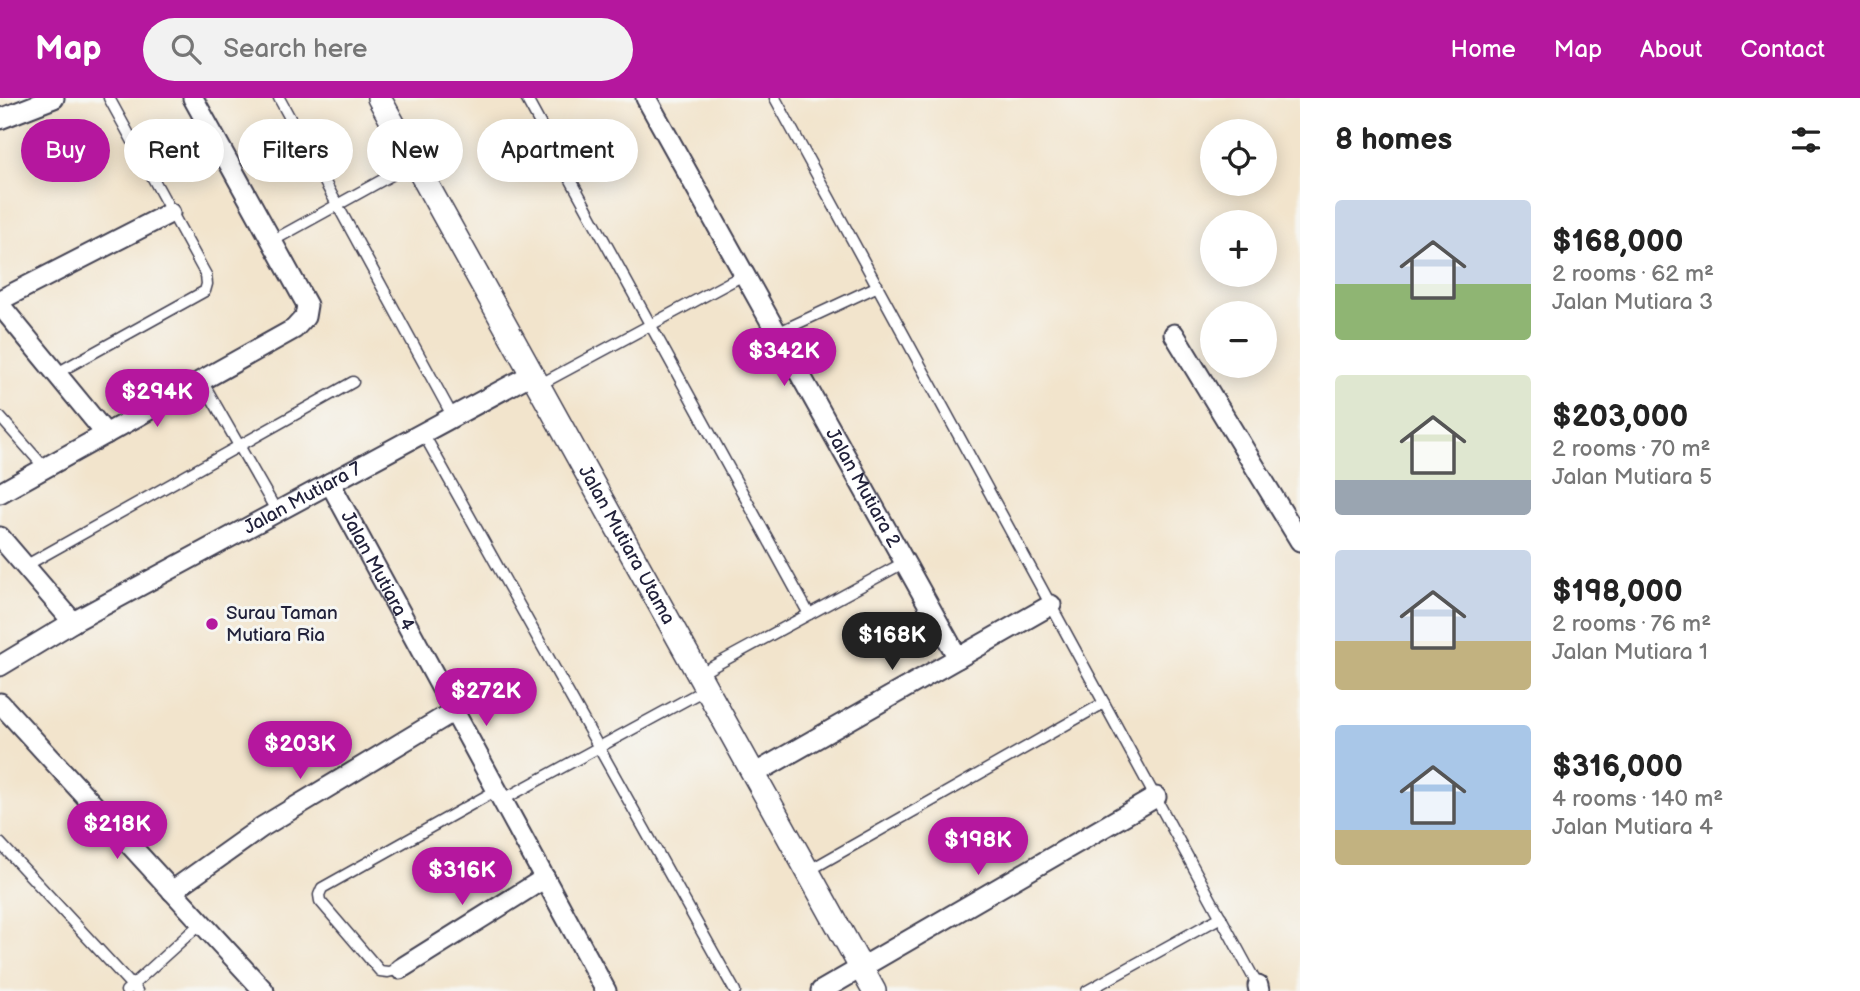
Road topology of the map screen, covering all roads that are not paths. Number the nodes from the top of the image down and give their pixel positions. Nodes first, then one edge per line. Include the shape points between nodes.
1 (54, 98) edge
2 (109, 98) edge
3 (192, 98) edge
4 (279, 98) edge
5 (379, 98) edge
6 (526, 98) edge
7 (646, 98) edge
8 (775, 98) edge
9 (0, 118) edge
10 (391, 119) edge
11 (378, 182) edge
12 (426, 182) edge
13 (338, 204) junction
14 (170, 213) junction
15 (272, 241) junction
16 (744, 274) junction
17 (878, 286) junction
18 (0, 303) edge
19 (650, 325) junction
20 (777, 333) junction
21 (1174, 334) dead end
22 (57, 373) junction
23 (535, 379) junction
24 (202, 381) junction
25 (353, 382) dead end
26 (453, 416) junction
27 (0, 417) edge
28 (423, 433) junction
29 (106, 434) junction
30 (239, 445) junction
31 (45, 468) junction
32 (330, 483) junction
33 (0, 494) edge
34 (277, 512) junction
35 (0, 537) edge
36 (1300, 541) edge
37 (905, 562) junction
38 (25, 566) junction
39 (1051, 605) junction
40 (809, 614) junction
41 (73, 622) junction
42 (958, 658) junction
43 (0, 666) edge
44 (703, 682) junction
45 (0, 703) edge
46 (1104, 703) junction
47 (454, 711) junction
48 (599, 747) junction
49 (754, 774) junction
50 (500, 795) junction
51 (1156, 797) junction
52 (0, 843) edge
53 (807, 871) junction
54 (545, 878) junction
55 (173, 891) junction
56 (1221, 917) junction
57 (201, 923) junction
58 (861, 968) junction
59 (400, 970) joint
60 (131, 989) edge
61 (1259, 989) edge
62 (264, 991) edge
63 (606, 991) edge
64 (735, 991) edge
65 (821, 991) edge
66 (874, 991) edge
67 (1087, 991) edge

1 - 9 street
2 - 14 lane
3 - 15 street
4 - 13 lane
5 - 10 street, Jalan Mutiara Utama
6 - 19 lane
7 - 16 street, Jalan Mutiara 2
8 - 17 lane
11 - 13 lane
12 - 23 street, Jalan Mutiara Utama
13 - 15 lane
13 - 26 lane
14 - 18 street
14 - 22 lane via 206,275 205,292
15 - 24 street via 307,305 305,317 294,329
16 - 19 lane
16 - 20 street, Jalan Mutiara 2
17 - 20 lane
17 - 39 lane
18 - 22 street
19 - 23 lane
19 - 40 lane
20 - 37 street, Jalan Mutiara 2
21 - 36 street
22 - 29 street
23 - 26 street, Jalan Mutiara 7
23 - 44 street, Jalan Mutiara Utama
24 - 29 street
24 - 30 lane
25 - 30 lane
26 - 28 street, Jalan Mutiara 7
27 - 31 lane
28 - 32 street, Jalan Mutiara 7
28 - 48 lane
29 - 31 street
30 - 34 lane
30 - 38 lane
31 - 33 street
32 - 34 street, Jalan Mutiara 7
32 - 47 street, Jalan Mutiara 4
34 - 41 street, Jalan Mutiara 7
35 - 38 street
37 - 40 lane
37 - 42 street, Jalan Mutiara 2
38 - 41 street
39 - 42 street
39 - 46 lane
40 - 44 lane
41 - 43 street, Jalan Mutiara 7
42 - 49 street
44 - 48 lane
44 - 49 street, Jalan Mutiara Utama
45 - 55 street
46 - 51 lane
46 - 53 lane
47 - 50 street, Jalan Mutiara 4
47 - 55 street via 262,827
48 - 50 lane
48 - 64 lane
49 - 53 street, Jalan Mutiara Utama
50 - 54 street, Jalan Mutiara 4
50 - 59 lane via 322,888 320,901 380,971
51 - 56 lane
51 - 58 street
52 - 60 lane
53 - 58 street, Jalan Mutiara Utama
54 - 59 street
54 - 63 street, Jalan Mutiara 4
55 - 57 street
56 - 61 lane
56 - 67 lane
57 - 60 lane
57 - 62 street
58 - 65 street
58 - 66 street, Jalan Mutiara Utama

